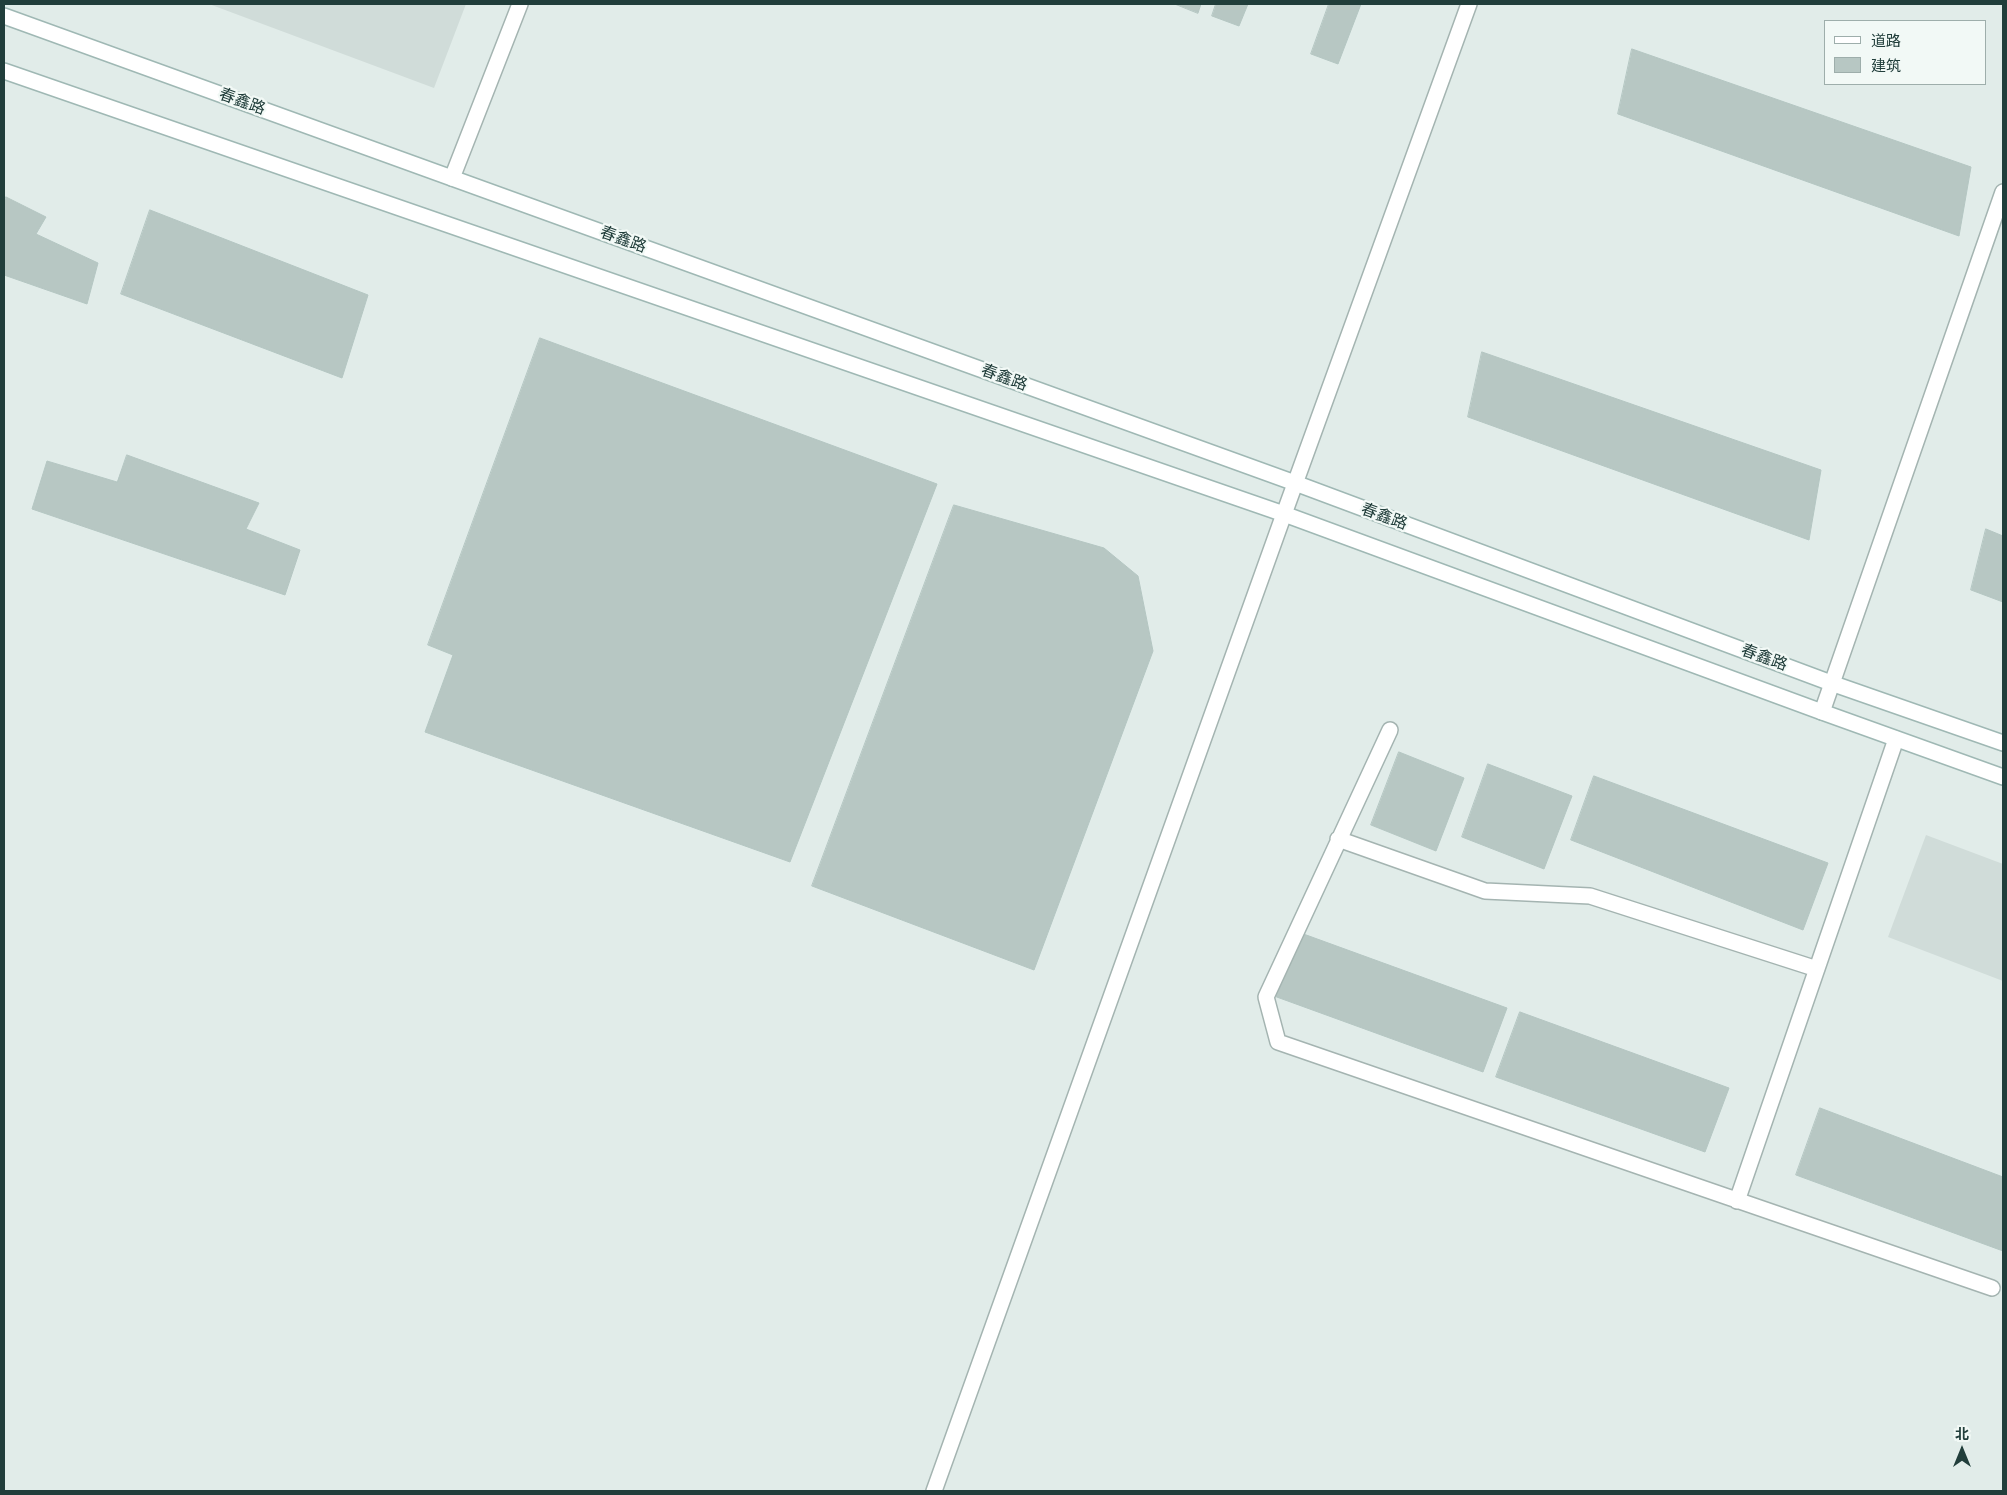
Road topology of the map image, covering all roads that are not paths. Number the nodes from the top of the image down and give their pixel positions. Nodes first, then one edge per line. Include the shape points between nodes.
1 (520, 4) edge
2 (1469, 4) edge
3 (4, 16) edge
4 (4, 71) edge
5 (452, 178) junction
6 (2003, 192) edge
7 (1295, 483) junction
8 (1284, 514) junction
9 (1831, 683) junction
10 (1822, 712) junction
11 (1390, 730) dead end
12 (1896, 739) junction
13 (2003, 742) edge
14 (2003, 777) edge
15 (1338, 838) junction
16 (1817, 969) junction
17 (1737, 1201) junction
18 (1992, 1288) dead end
19 (934, 1491) edge

1 - 5 main road
2 - 7 main road
3 - 5 main road, 春鑫路
4 - 8 main road, 春鑫路
5 - 7 main road, 春鑫路
6 - 9 main road
7 - 8 main road
7 - 9 main road, 春鑫路
8 - 10 main road, 春鑫路
8 - 19 main road
9 - 10 main road
9 - 13 main road, 春鑫路
10 - 12 main road, 春鑫路
11 - 15 main road
12 - 14 main road, 春鑫路
12 - 16 main road
15 - 16 main road via 1485,891 1590,896
15 - 17 main road via 1266,997 1278,1042
16 - 17 main road
17 - 18 main road

